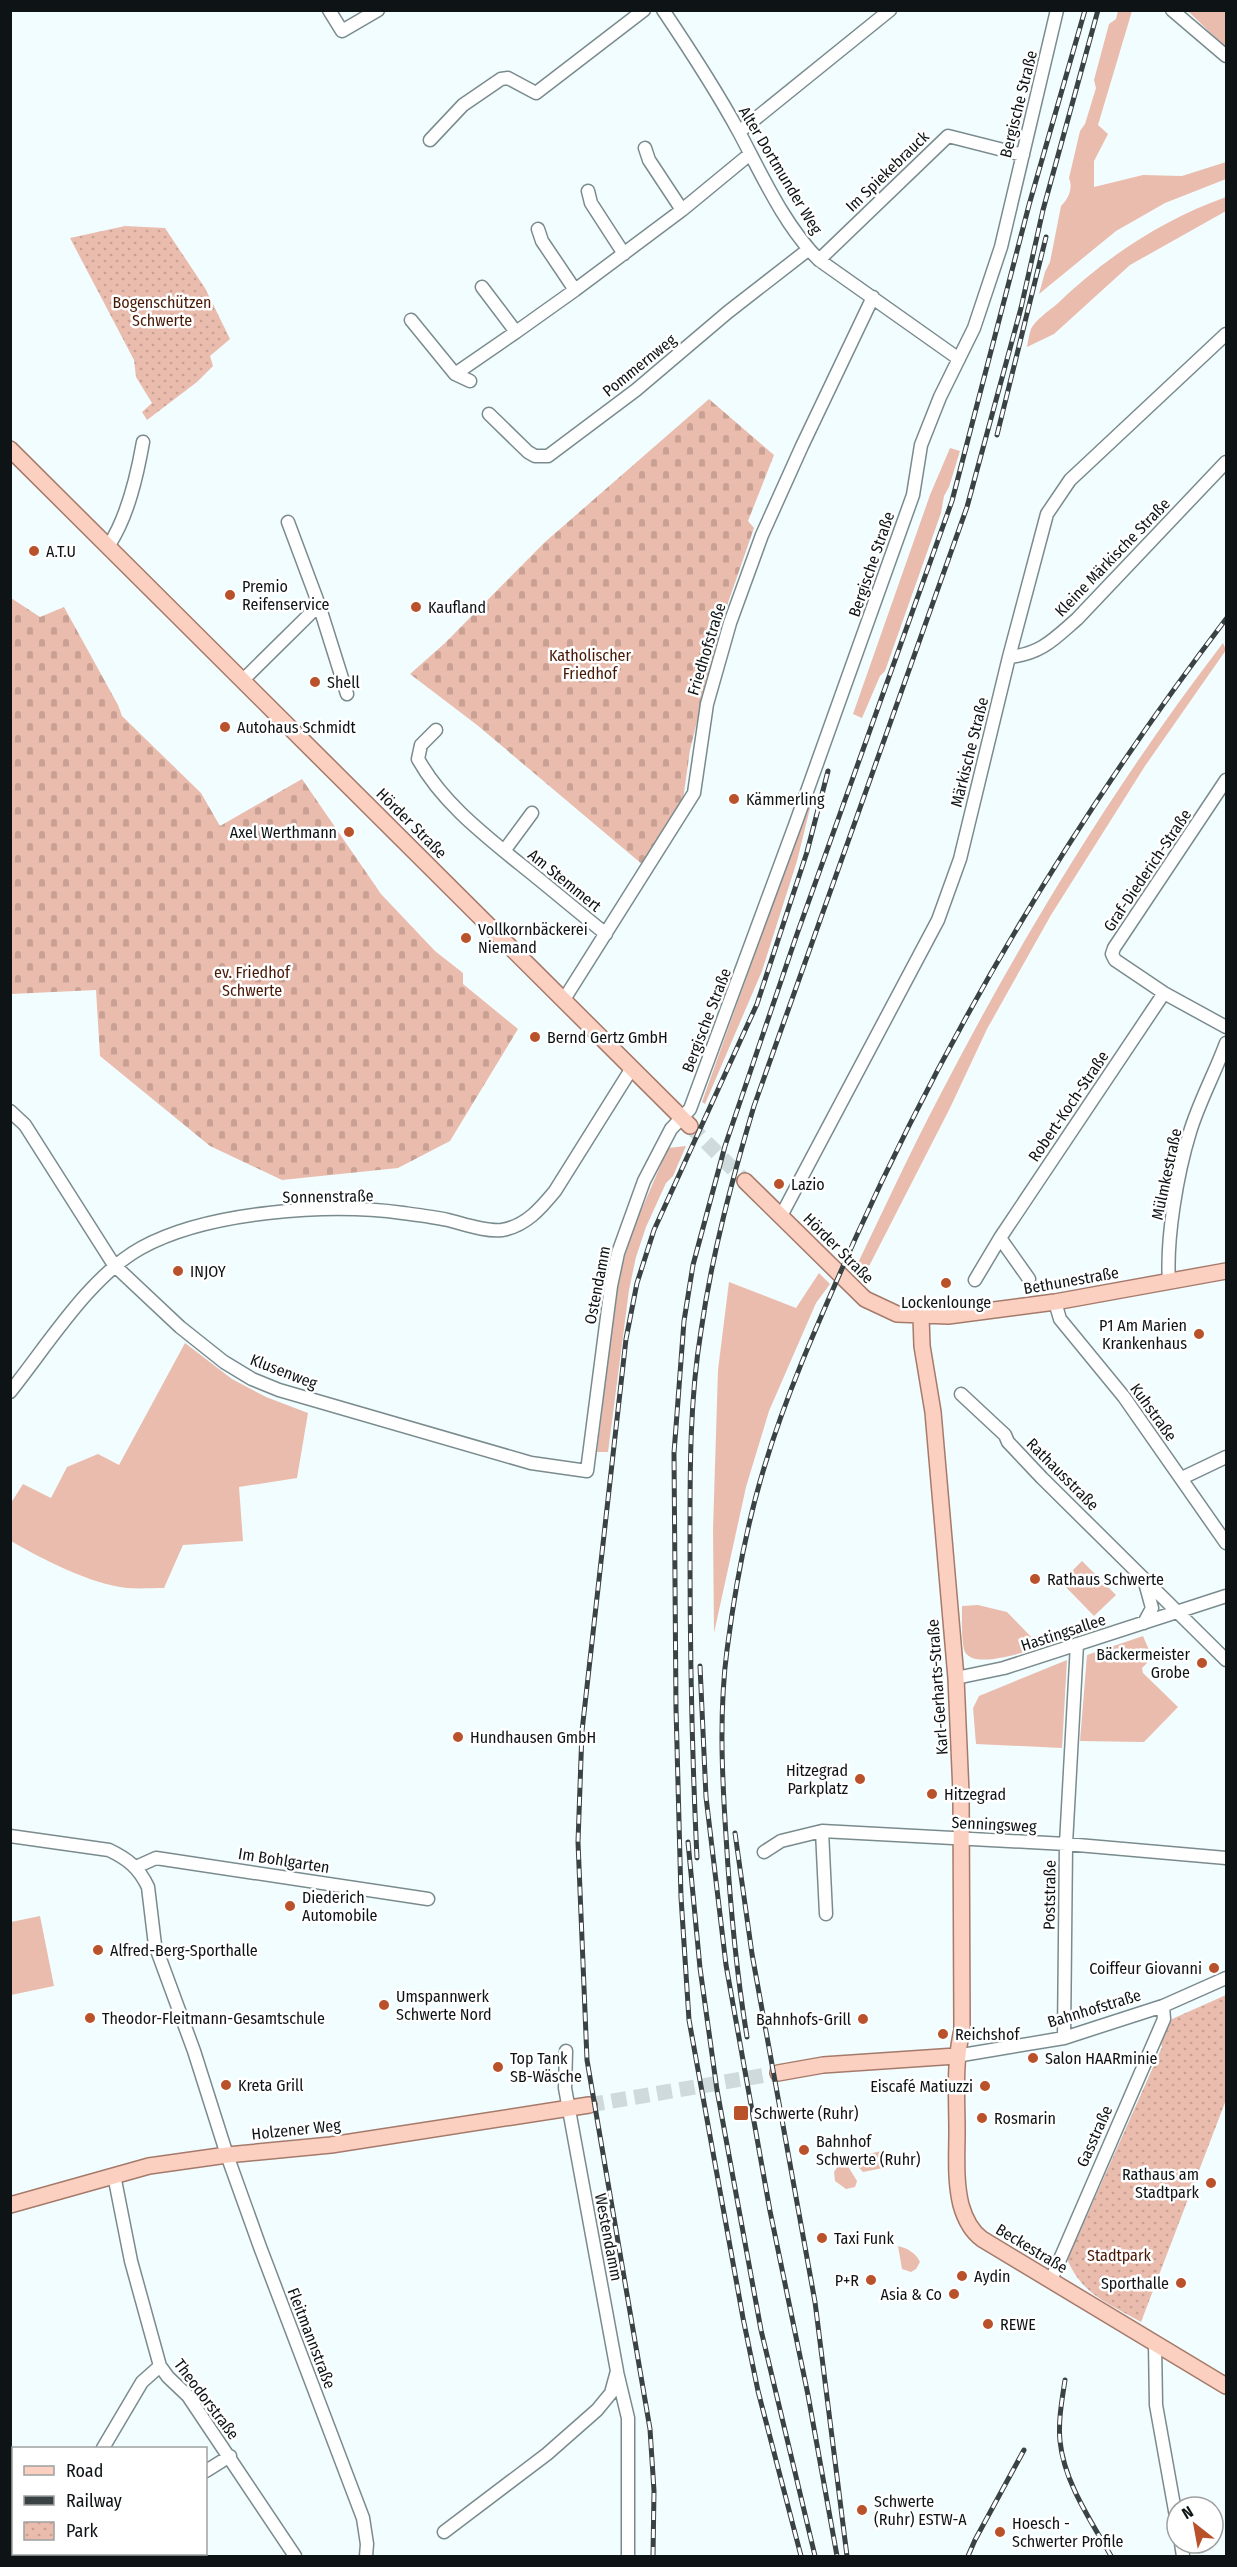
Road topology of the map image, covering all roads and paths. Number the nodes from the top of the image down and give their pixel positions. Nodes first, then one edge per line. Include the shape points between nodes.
1 (329, 10) edge
2 (378, 10) edge
3 (645, 10) edge
4 (663, 10) edge
5 (890, 10) edge
6 (1057, 10) edge
7 (1172, 10) edge
8 (1227, 56) edge
9 (739, 132) junction
10 (430, 140) dead end
11 (645, 148) dead end
12 (750, 154) junction
13 (1023, 155) junction
14 (588, 191) dead end
15 (682, 210) junction
16 (538, 229) dead end
17 (809, 249) junction
18 (624, 254) junction
19 (819, 260) junction
20 (482, 287) dead end
21 (575, 290) junction
22 (873, 297) junction
23 (411, 320) dead end
24 (516, 332) junction
25 (1227, 334) edge
26 (959, 358) junction
27 (455, 374) junction
28 (470, 381) dead end
29 (489, 414) dead end
30 (142, 442) dead end
31 (10, 449) edge
32 (1227, 462) edge
33 (288, 522) dead end
34 (109, 545) junction
35 (319, 605) junction
36 (1009, 657) junction
37 (243, 680) junction
38 (347, 694) dead end
39 (436, 730) dead end
40 (1227, 780) edge
41 (532, 813) dead end
42 (504, 851) junction
43 (606, 934) junction
44 (1164, 993) junction
45 (563, 1001) junction
46 (1227, 1027) edge
47 (1227, 1043) edge
48 (632, 1068) junction
49 (10, 1111) edge
50 (687, 1122) junction
51 (745, 1181) tunnel mouth
52 (781, 1216) junction
53 (1000, 1238) junction
54 (114, 1265) junction
55 (1227, 1271) edge
56 (1029, 1279) dead end
57 (975, 1280) dead end
58 (1169, 1282) junction
59 (1055, 1302) junction
60 (921, 1317) junction
61 (10, 1392) edge
62 (961, 1394) dead end
63 (1227, 1457) edge
64 (586, 1472) joint
65 (1182, 1478) junction
66 (1227, 1543) edge
67 (1143, 1578) junction
68 (1227, 1596) edge
69 (1179, 1612) junction
70 (1144, 1623) junction
71 (1077, 1644) junction
72 (1227, 1660) edge
73 (956, 1678) junction
74 (822, 1831) junction
75 (10, 1836) edge
76 (961, 1838) junction
77 (1066, 1845) junction
78 (764, 1852) dead end
79 (1227, 1858) edge
80 (136, 1867) junction
81 (428, 1899) dead end
82 (826, 1914) dead end
83 (1227, 1978) edge
84 (1163, 2006) junction
85 (1064, 2038) junction
86 (566, 2051) dead end
87 (956, 2056) junction
88 (778, 2073) tunnel mouth
89 (589, 2105) tunnel mouth
90 (568, 2108) junction
91 (226, 2155) junction
92 (114, 2175) junction
93 (10, 2205) edge
94 (1051, 2280) junction
95 (1155, 2343) junction
96 (160, 2366) junction
97 (617, 2371) junction
98 (1227, 2386) edge
99 (104, 2447) edge
100 (230, 2456) junction
101 (207, 2470) edge
102 (1172, 2495) edge
103 (444, 2532) dead end
104 (295, 2556) edge
105 (366, 2556) edge
106 (628, 2556) edge

1 - 2 street via 342,31
3 - 10 street via 536,93 508,78 501,79 463,105
4 - 9 street, Alter Dortmunder Weg
5 - 9 street
6 - 13 street, Bergische Straße
7 - 8 street
9 - 12 street, Alter Dortmunder Weg
11 - 15 street
12 - 15 street
12 - 17 street, Alter Dortmunder Weg
13 - 19 street, Im Spiekebrauck via 948,136
13 - 26 street, Bergische Straße via 1001,247 974,328
14 - 18 street via 591,203
15 - 18 street
16 - 21 street
17 - 19 street, Alter Dortmunder Weg
17 - 29 street, Pommernweg via 548,456 528,452
18 - 21 street
19 - 22 street, Alter Dortmunder Weg
20 - 24 street
21 - 24 street
22 - 26 street, Alter Dortmunder Weg
22 - 43 street, Friedhofstraße via 797,455 730,623 707,704 694,793
23 - 27 street
24 - 27 street
25 - 36 street, Märkische Straße via 1058,495 1041,530
26 - 50 street, Bergische Straße via 921,445 913,495
27 - 28 street
30 - 34 street via 139,466 119,529
31 - 34 main road, Hörder Straße
32 - 36 street, Kleine Märkische Straße via 1077,619 1053,640 1027,655
33 - 35 street
34 - 37 main road, Hörder Straße
35 - 37 street
35 - 38 street
36 - 52 street, Märkische Straße via 960,859 938,920
37 - 45 main road, Hörder Straße
39 - 42 street, Am Stemmert via 422,745 417,759 454,807
40 - 44 street, Graf-Diederich-Straße via 1112,954
41 - 42 street, Am Stemmert
42 - 43 street, Am Stemmert
43 - 45 street, Friedhofstraße
44 - 46 street
44 - 53 street, Robert-Koch-Straße
45 - 48 main road, Hörder Straße
47 - 58 street, Mülmkestraße via 1190,1132 1172,1222
48 - 50 main road, Hörder Straße
48 - 54 street, Sonnenstraße via 555,1191 534,1214 514,1226 500,1230 400,1212 296,1211 189,1229 142,1248
49 - 54 street, Klusenweg via 25,1125
50 - 64 street, Ostendamm via 671,1130 644,1181 618,1253
51 - 52 main road, Hörder Straße
52 - 60 main road, Hörder Straße via 865,1299 897,1314
53 - 56 street
53 - 57 street, Robert-Koch-Straße
54 - 61 street, Sonnenstraße
54 - 64 street, Klusenweg via 180,1327 252,1379 531,1463
55 - 58 main road, Bethunestraße
58 - 59 main road, Bethunestraße
59 - 60 main road, Bethunestraße
59 - 65 street, Kuhstraße via 1060,1319 1124,1397
60 - 73 main road, Karl-Gerharts-Straße
62 - 67 street, Rathausstraße
63 - 65 street
65 - 66 street, Kuhstraße
67 - 69 street, Rathausstraße
67 - 70 street, Rathausstraße via 1152,1608
68 - 69 street, Hastingsallee
69 - 70 street, Hastingsallee
69 - 72 street, Rathausstraße
70 - 71 street, Hastingsallee
71 - 73 street, Hastingsallee via 1004,1668
71 - 77 street, Poststraße
73 - 76 main road, Karl-Gerharts-Straße
74 - 76 street, Senningsweg
74 - 78 street, Senningsweg via 780,1841
74 - 82 street
75 - 80 street via 110,1850
76 - 77 street, Senningsweg
76 - 87 main road, Karl-Gerharts-Straße via 962,2030
77 - 79 street, Senningsweg
77 - 85 street, Poststraße
80 - 81 street, Im Bohlgarten via 156,1858
80 - 91 street via 148,1887 154,1945 194,2051
83 - 84 street, Bahnhofstraße
84 - 85 street, Bahnhofstraße
84 - 94 street, Gasstraße via 1164,2019
85 - 87 street, Bahnhofstraße
86 - 90 street
87 - 88 main road, Bahnhofstraße via 823,2065
87 - 94 main road, Beckestraße via 958,2191 971,2229 982,2240
89 - 90 main road, Holzener Weg
90 - 91 main road, Holzener Weg via 331,2145
90 - 97 street, Westendamm
91 - 92 main road, Holzener Weg
91 - 105 street, Fleitmannstraße via 363,2518
92 - 93 main road, Holzener Weg
92 - 96 street, Theodorstraße via 131,2261
94 - 95 main road, Beckestraße
95 - 98 main road, Beckestraße
95 - 102 street via 1156,2405
96 - 99 street via 142,2382
96 - 100 street, Theodorstraße via 188,2397
97 - 103 street via 612,2393 597,2410 547,2454
97 - 106 street, Westendamm via 628,2418
100 - 101 street
100 - 104 street, Theodorstraße

